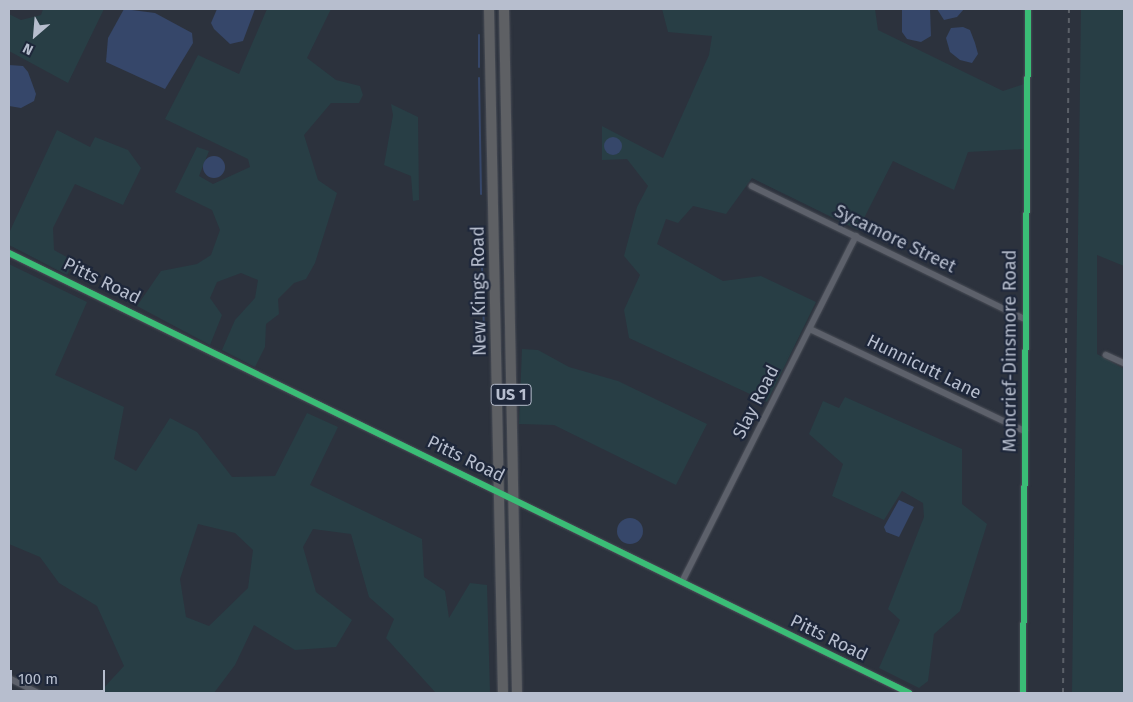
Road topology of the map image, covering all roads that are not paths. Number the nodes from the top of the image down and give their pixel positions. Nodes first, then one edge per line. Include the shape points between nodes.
1 (489, 9) edge
2 (504, 9) edge
3 (1028, 9) edge
4 (752, 186) dead end
5 (856, 236) junction
6 (508, 250) junction
7 (494, 251) junction
8 (9, 252) edge
9 (1026, 319) junction
10 (810, 328) junction
11 (1106, 355) dead end
12 (1124, 363) edge
13 (1025, 431) junction
14 (498, 492) junction
15 (513, 499) junction
16 (682, 582) junction
17 (9, 678) edge
18 (38, 693) edge
19 (503, 693) edge
20 (517, 693) edge
21 (909, 693) edge
22 (1023, 693) edge

1 - 7 highway, New Kings Road / US 1
2 - 6 highway, New Kings Road / US 1
3 - 9 street, Moncrief-Dinsmore Road
4 - 5 street, Sycamore Street
5 - 9 street, Sycamore Street
5 - 10 street, Slay Road
6 - 7 street
6 - 15 highway, New Kings Road / US 1
7 - 14 highway, New Kings Road / US 1
8 - 14 street, Pitts Road
9 - 13 street, Moncrief-Dinsmore Road
10 - 13 street, Hunnicutt Lane
10 - 16 street, Slay Road
11 - 12 street
13 - 22 street, Moncrief-Dinsmore Road
14 - 15 street, Pitts Road
14 - 19 highway, New Kings Road / US 1
15 - 16 street, Pitts Road
15 - 20 highway, New Kings Road / US 1
16 - 21 street, Pitts Road
17 - 18 street

